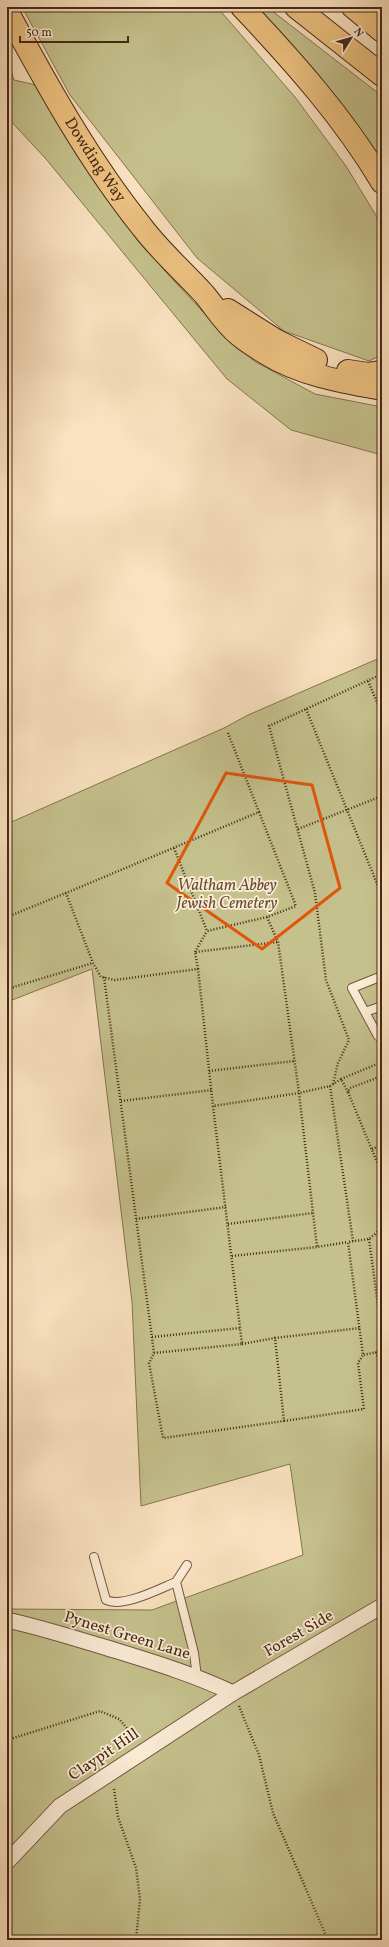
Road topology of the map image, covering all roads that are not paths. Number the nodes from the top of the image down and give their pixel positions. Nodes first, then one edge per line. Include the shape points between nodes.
1 (242, 7) edge
2 (296, 7) edge
3 (353, 7) edge
4 (7, 11) edge
5 (382, 30) edge
6 (382, 76) edge
7 (382, 182) edge
8 (203, 294) junction
9 (382, 372) edge
10 (382, 389) edge
11 (382, 976) edge
12 (382, 1006) edge
13 (365, 1012) junction
14 (382, 1034) edge
15 (94, 1557) dead end
16 (186, 1565) dead end
17 (176, 1582) junction
18 (382, 1606) edge
19 (7, 1620) edge
20 (197, 1677) junction
21 (233, 1693) junction
22 (7, 1862) edge

1 - 7 main road via 325,100
2 - 6 main road
3 - 5 main road
4 - 8 main road, Dowding Way via 76,131 113,188 152,239
8 - 9 main road, Dowding Way via 277,341 318,361 345,371 368,374
8 - 10 main road, Dowding Way via 238,335 268,355 342,382
11 - 13 lane via 352,988
12 - 13 lane
13 - 14 lane via 378,1036
15 - 17 lane via 106,1600 112,1603 123,1602
16 - 17 lane
17 - 20 lane via 194,1653
18 - 21 street, Forest Side
19 - 20 street, Pynest Green Lane via 31,1625
20 - 21 street, Pynest Green Lane
21 - 22 street, Claypit Hill via 60,1806

